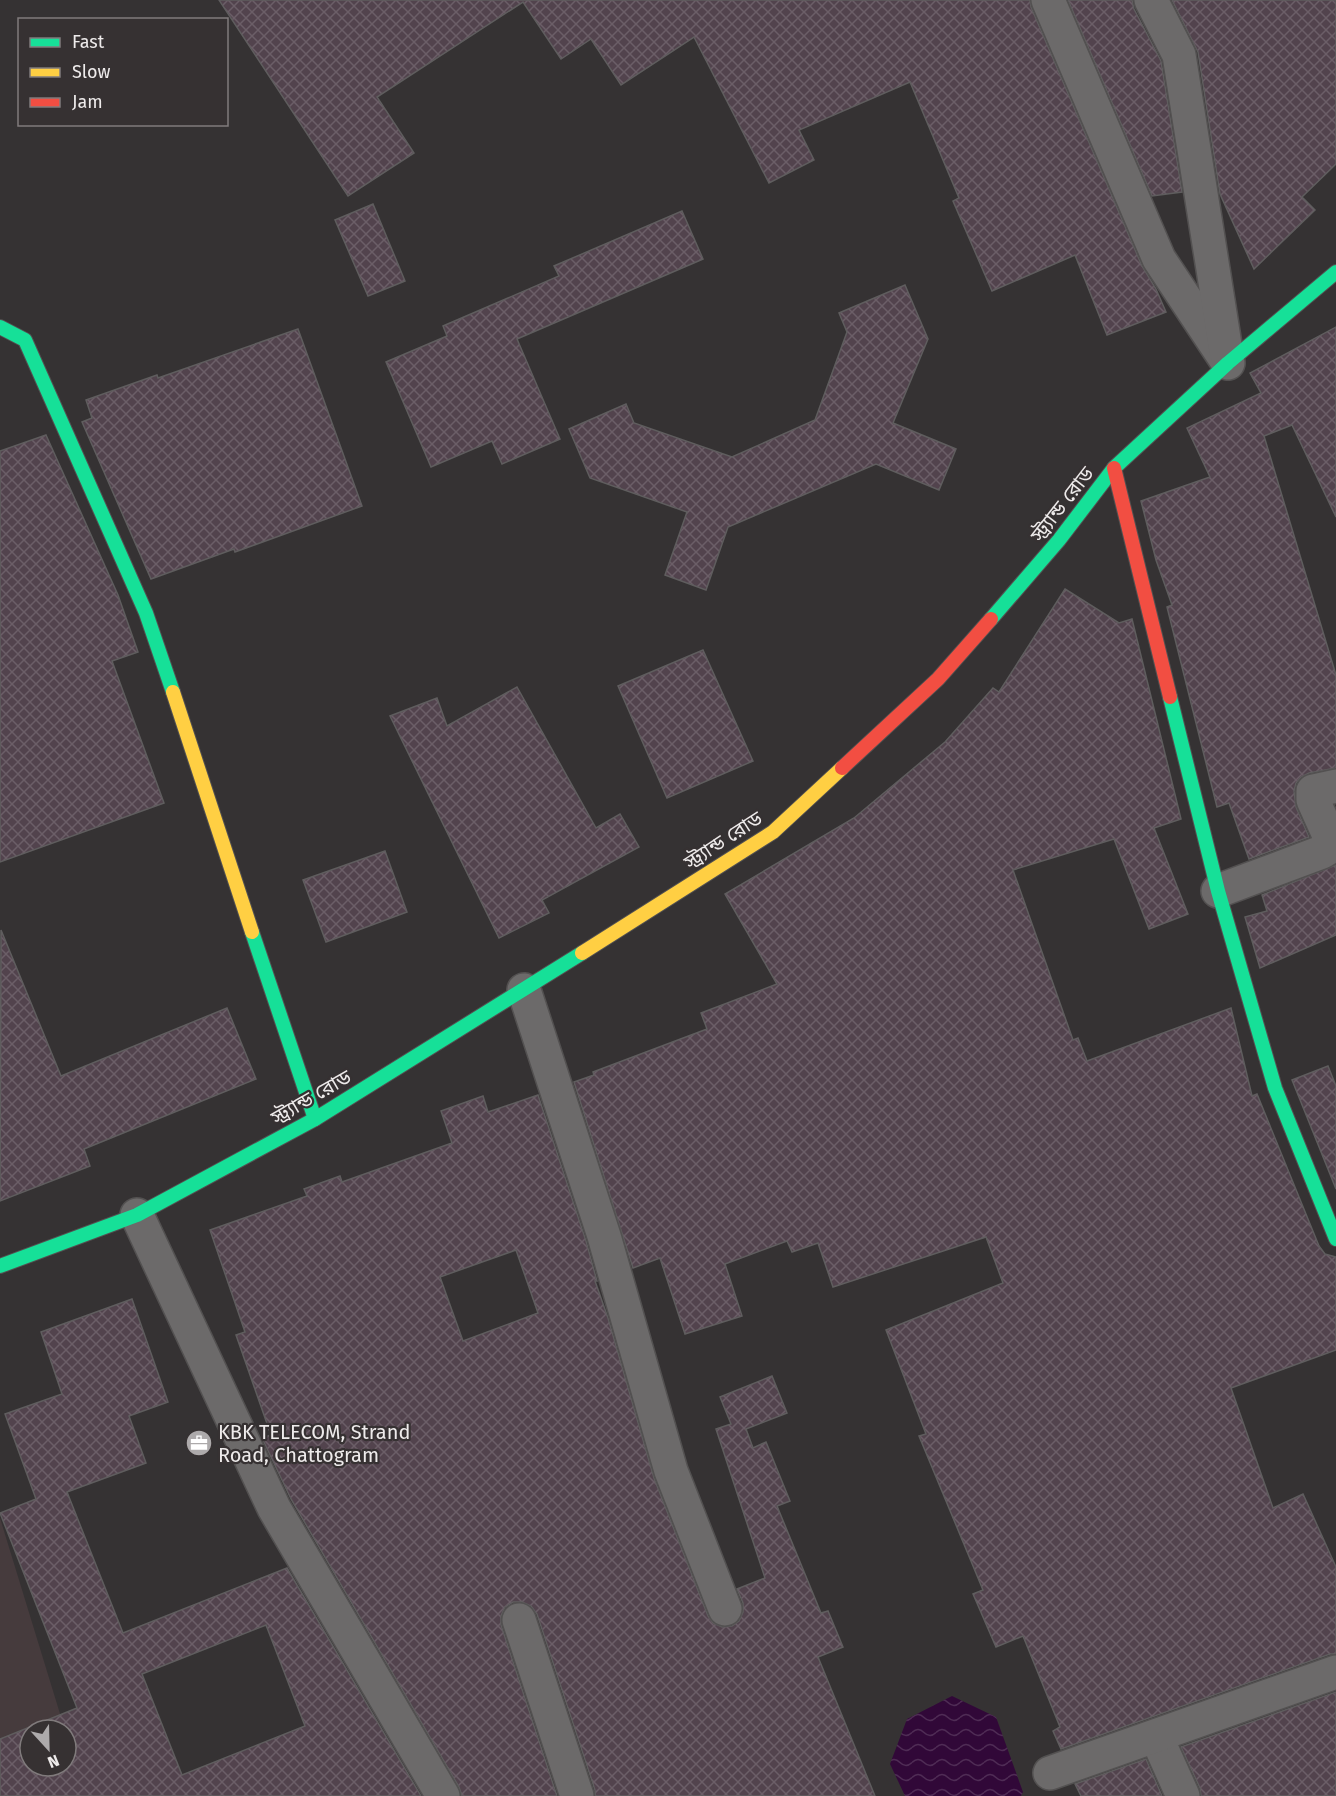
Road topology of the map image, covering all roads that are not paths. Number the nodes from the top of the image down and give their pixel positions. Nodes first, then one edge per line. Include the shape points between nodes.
1 (1048, 0) edge
2 (1151, 0) edge
3 (1336, 272) edge
4 (0, 327) edge
5 (1228, 363) junction
6 (1114, 468) junction
7 (1336, 786) edge
8 (1218, 891) junction
9 (524, 990) junction
10 (315, 1119) junction
11 (136, 1215) junction
12 (1336, 1239) edge
13 (0, 1266) edge
14 (725, 1609) dead end
15 (519, 1620) dead end
16 (1336, 1672) edge
17 (1156, 1737) junction
18 (1050, 1773) dead end
19 (443, 1796) edge
20 (577, 1796) edge
21 (1183, 1796) edge

1 - 5 street via 1159,259
2 - 5 street via 1179,55
3 - 5 main road, স্ট্র্যান্ড রোড
4 - 10 main road via 25,340 146,613
5 - 6 main road, স্ট্র্যান্ড রোড
6 - 8 main road
6 - 9 main road, স্ট্র্যান্ড রোড via 1059,540 938,679 773,832
7 - 8 street via 1313,792 1331,840 1330,847
8 - 12 main road via 1275,1088
9 - 10 main road, স্ট্র্যান্ড রোড
9 - 14 street via 604,1236 671,1471
10 - 11 main road, স্ট্র্যান্ড রোড
11 - 13 main road, স্ট্র্যান্ড রোড
11 - 19 street via 274,1508
15 - 20 street
16 - 17 street
17 - 18 street
17 - 21 street

